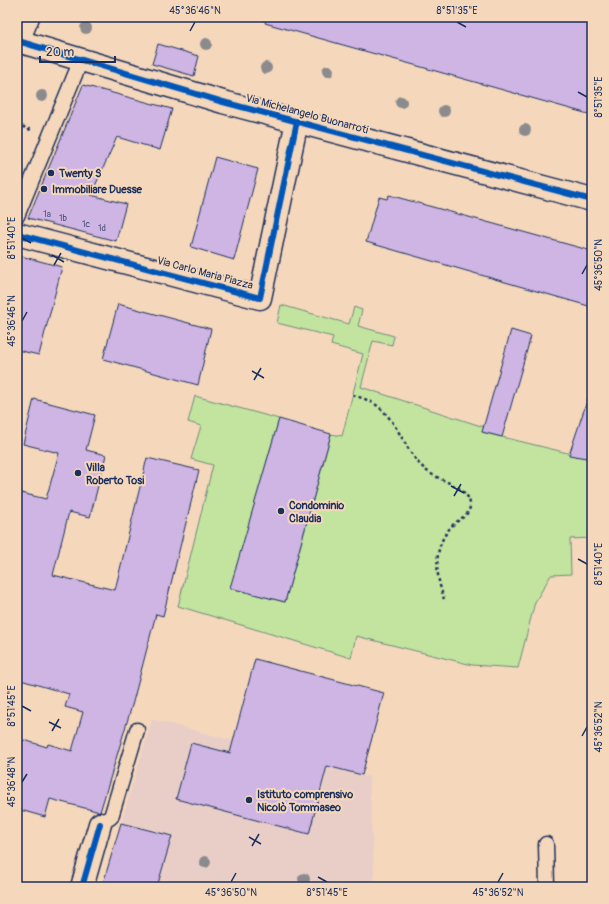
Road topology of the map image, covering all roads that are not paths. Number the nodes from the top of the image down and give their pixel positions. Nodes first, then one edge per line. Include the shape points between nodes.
1 (28, 17) edge
2 (17, 42) edge
3 (81, 60) junction
4 (297, 122) junction
5 (592, 200) edge
6 (17, 216) edge
7 (17, 234) edge
8 (137, 730) dead end
9 (100, 824) joint
10 (546, 844) dead end
11 (82, 887) edge
12 (547, 887) edge

1 - 2 street
2 - 3 street, Via Michelangelo Buonarroti
3 - 4 street, Via Michelangelo Buonarroti
3 - 6 lane
4 - 5 street, Via Michelangelo Buonarroti
4 - 7 street, Via Carlo Maria Piazza via 260,298
8 - 9 lane via 111,817
9 - 11 street
10 - 12 lane

